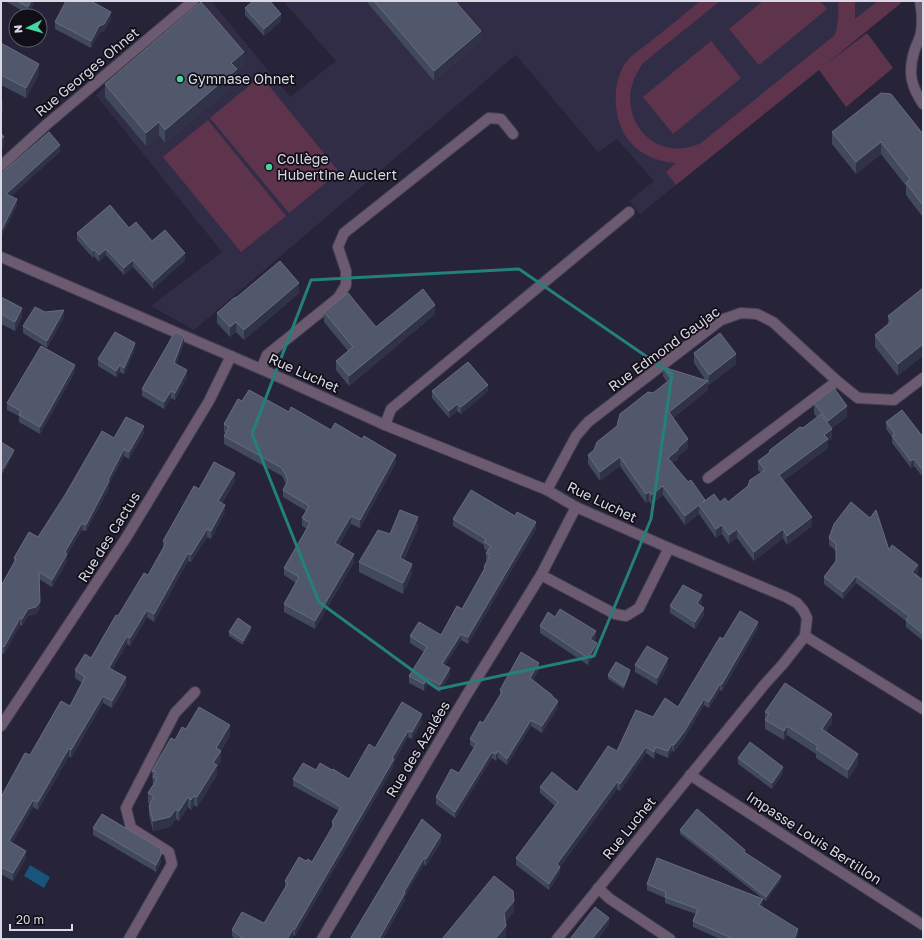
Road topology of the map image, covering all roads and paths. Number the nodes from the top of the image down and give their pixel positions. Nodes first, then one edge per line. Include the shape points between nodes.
1 (193, 1) edge
2 (920, 1) edge
3 (923, 104) edge
4 (513, 134) dead end
5 (1, 166) edge
6 (629, 212) dead end
7 (1, 257) edge
8 (231, 356) junction
9 (261, 369) junction
10 (923, 378) edge
11 (837, 382) junction
12 (385, 425) junction
13 (708, 478) dead end
14 (547, 490) junction
15 (576, 507) junction
16 (669, 548) junction
17 (541, 575) junction
18 (805, 636) junction
19 (195, 692) dead end
20 (923, 709) edge
21 (1, 726) edge
22 (690, 775) junction
23 (598, 888) junction
24 (923, 925) edge
25 (129, 939) edge
26 (322, 939) edge
27 (557, 939) edge
28 (670, 939) edge

1 - 5 street, Rue Georges Ohnet
2 - 3 street via 921,33 910,71 914,89
4 - 9 street via 501,119 489,118 344,234 338,247 346,271 346,285 338,298 267,356
6 - 12 street via 391,409
7 - 8 street, Rue Luchet
8 - 9 street, Rue Luchet
8 - 21 street, Rue des Cactus via 209,401 126,538
9 - 12 street, Rue Luchet
10 - 11 street, Rue Edmond Gaujac via 894,400 858,398
11 - 13 street
11 - 14 street, Rue Edmond Gaujac via 773,322 757,314 741,313 721,320 588,422 576,436
12 - 14 street, Rue Luchet
14 - 15 street, Rue Luchet
15 - 16 street, Rue Luchet
15 - 17 street, Rue des Azalées
16 - 17 street via 639,608 626,616 615,614
16 - 18 street, Rue Luchet via 797,603 807,618
17 - 26 street, Rue des Azalées
18 - 20 street
18 - 22 street, Rue Luchet
19 - 25 street via 175,713 126,808 131,828 170,852 172,864
22 - 23 street, Rue Luchet
22 - 24 street, Impasse Louis Bertillon
23 - 27 street, Rue Luchet
23 - 28 street via 610,899

